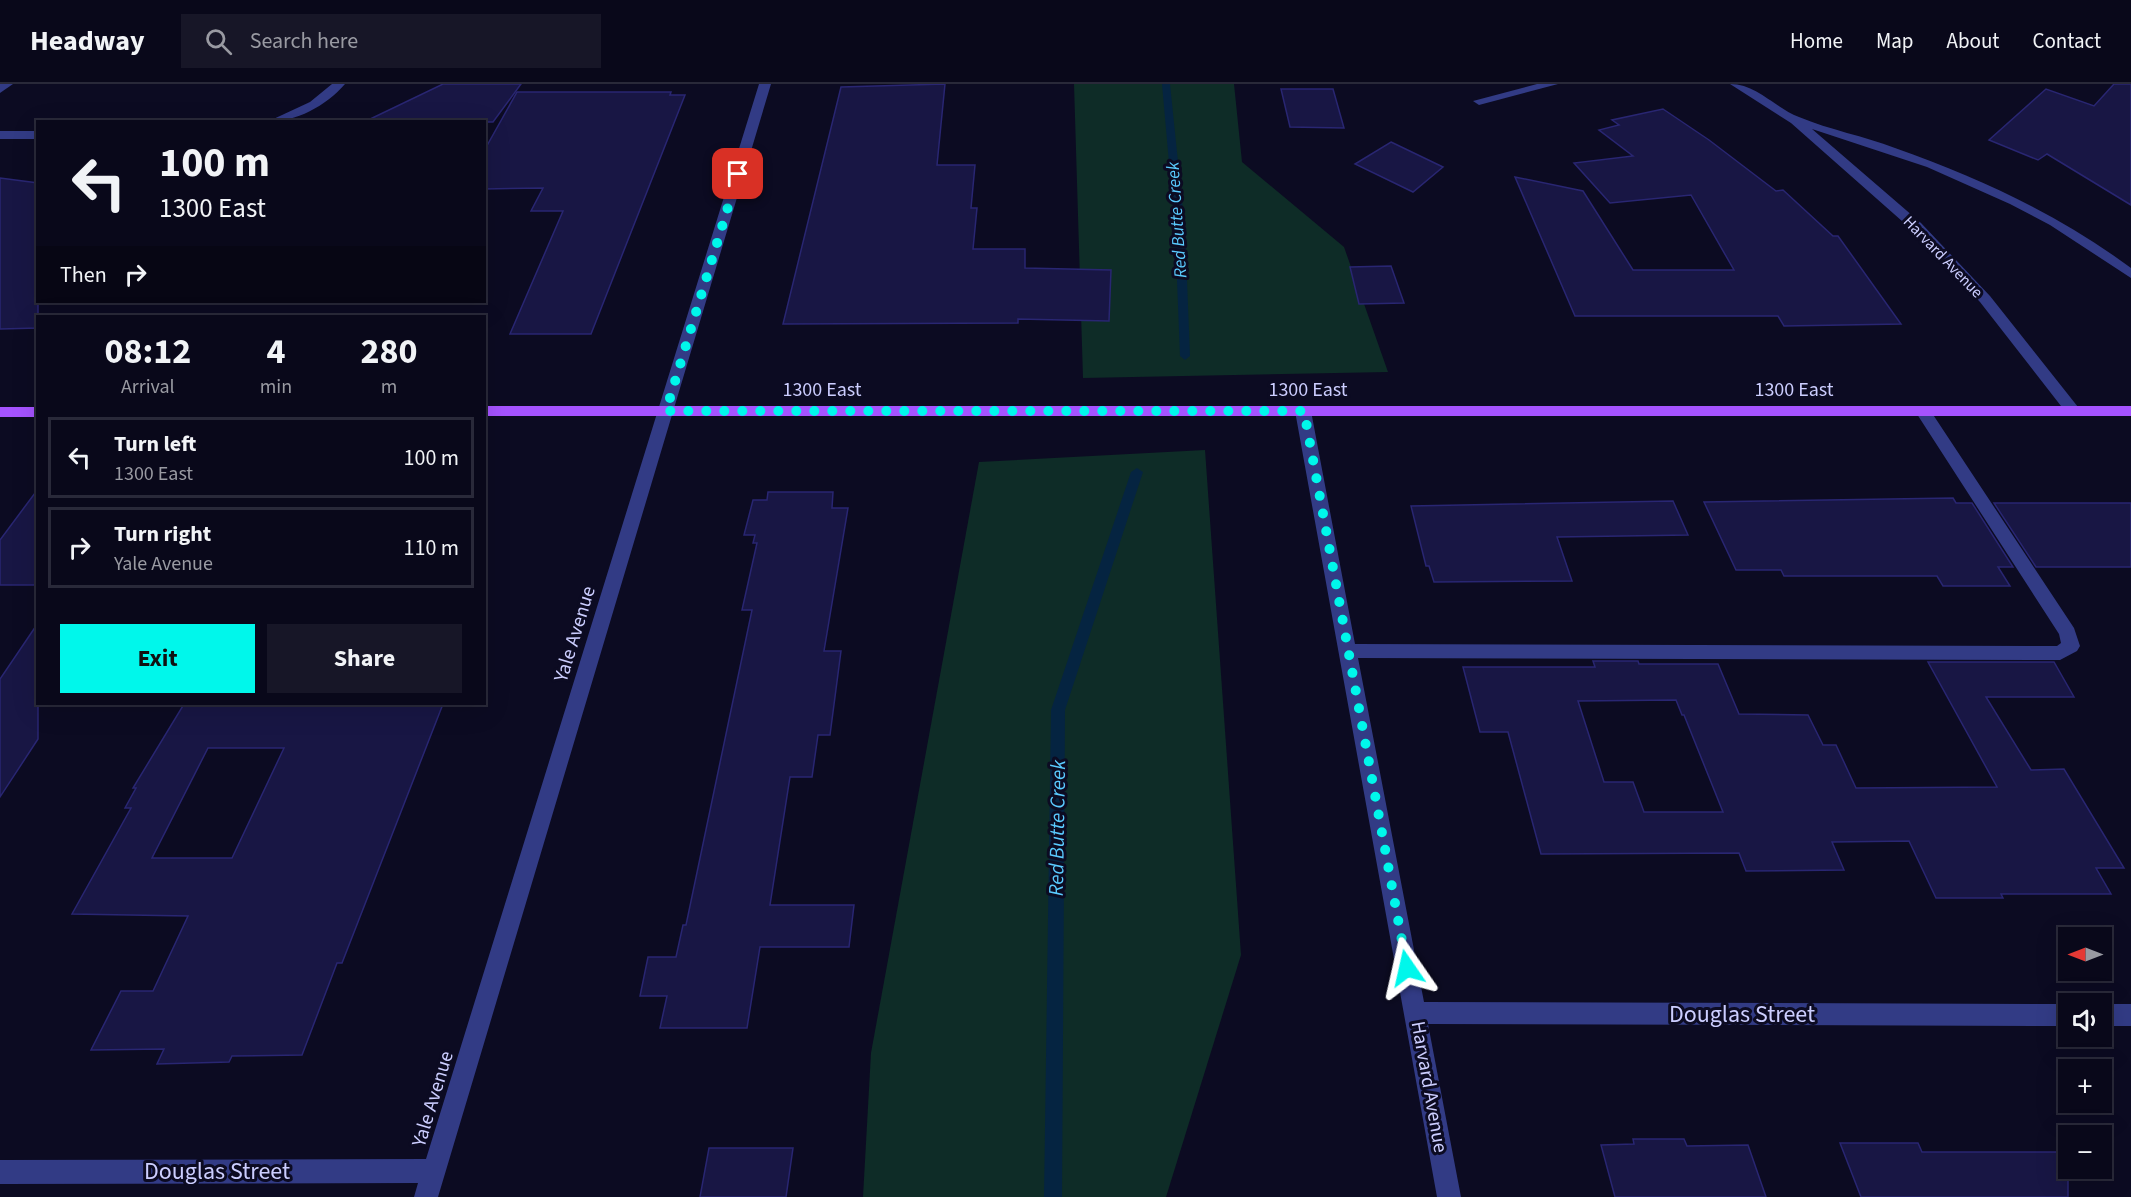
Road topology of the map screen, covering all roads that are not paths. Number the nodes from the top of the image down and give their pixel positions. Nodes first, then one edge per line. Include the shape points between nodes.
1 (7, 84) edge
2 (339, 84) edge
3 (765, 84) edge
4 (1552, 84) edge
5 (1736, 84) edge
6 (0, 90) edge
7 (1479, 101) dead end
8 (278, 120) edge
9 (1796, 120) junction
10 (0, 135) edge
11 (36, 135) edge
12 (2131, 274) edge
13 (486, 411) edge
14 (666, 411) junction
15 (1304, 411) junction
16 (1923, 411) junction
17 (2073, 411) junction
18 (2131, 411) edge
19 (0, 412) edge
20 (36, 412) edge
21 (1348, 651) junction
22 (1415, 1013) junction
23 (2058, 1015) edge
24 (2112, 1015) edge
25 (2131, 1015) edge
26 (435, 1171) junction
27 (0, 1172) edge
28 (426, 1197) edge
29 (1449, 1197) edge

1 - 6 street
2 - 8 street via 314,104
3 - 14 street, Yale Avenue
4 - 7 street
5 - 9 street, Harvard Avenue
9 - 12 street, Harvard Avenue via 1894,150 1986,186 2072,233
9 - 17 street, Harvard Avenue via 1950,261
10 - 11 street
13 - 14 main road, 1300 East
14 - 15 main road, 1300 East
14 - 26 street, Yale Avenue
15 - 16 main road, 1300 East
15 - 21 street, Harvard Avenue
16 - 17 main road, 1300 East
16 - 21 street via 2068,633 2071,646 2060,653
17 - 18 main road, 1300 East
19 - 20 main road
21 - 22 street, Harvard Avenue
22 - 23 street, Douglas Street
22 - 29 street, Harvard Avenue
24 - 25 street
26 - 27 street, Douglas Street
26 - 28 street, Yale Avenue

